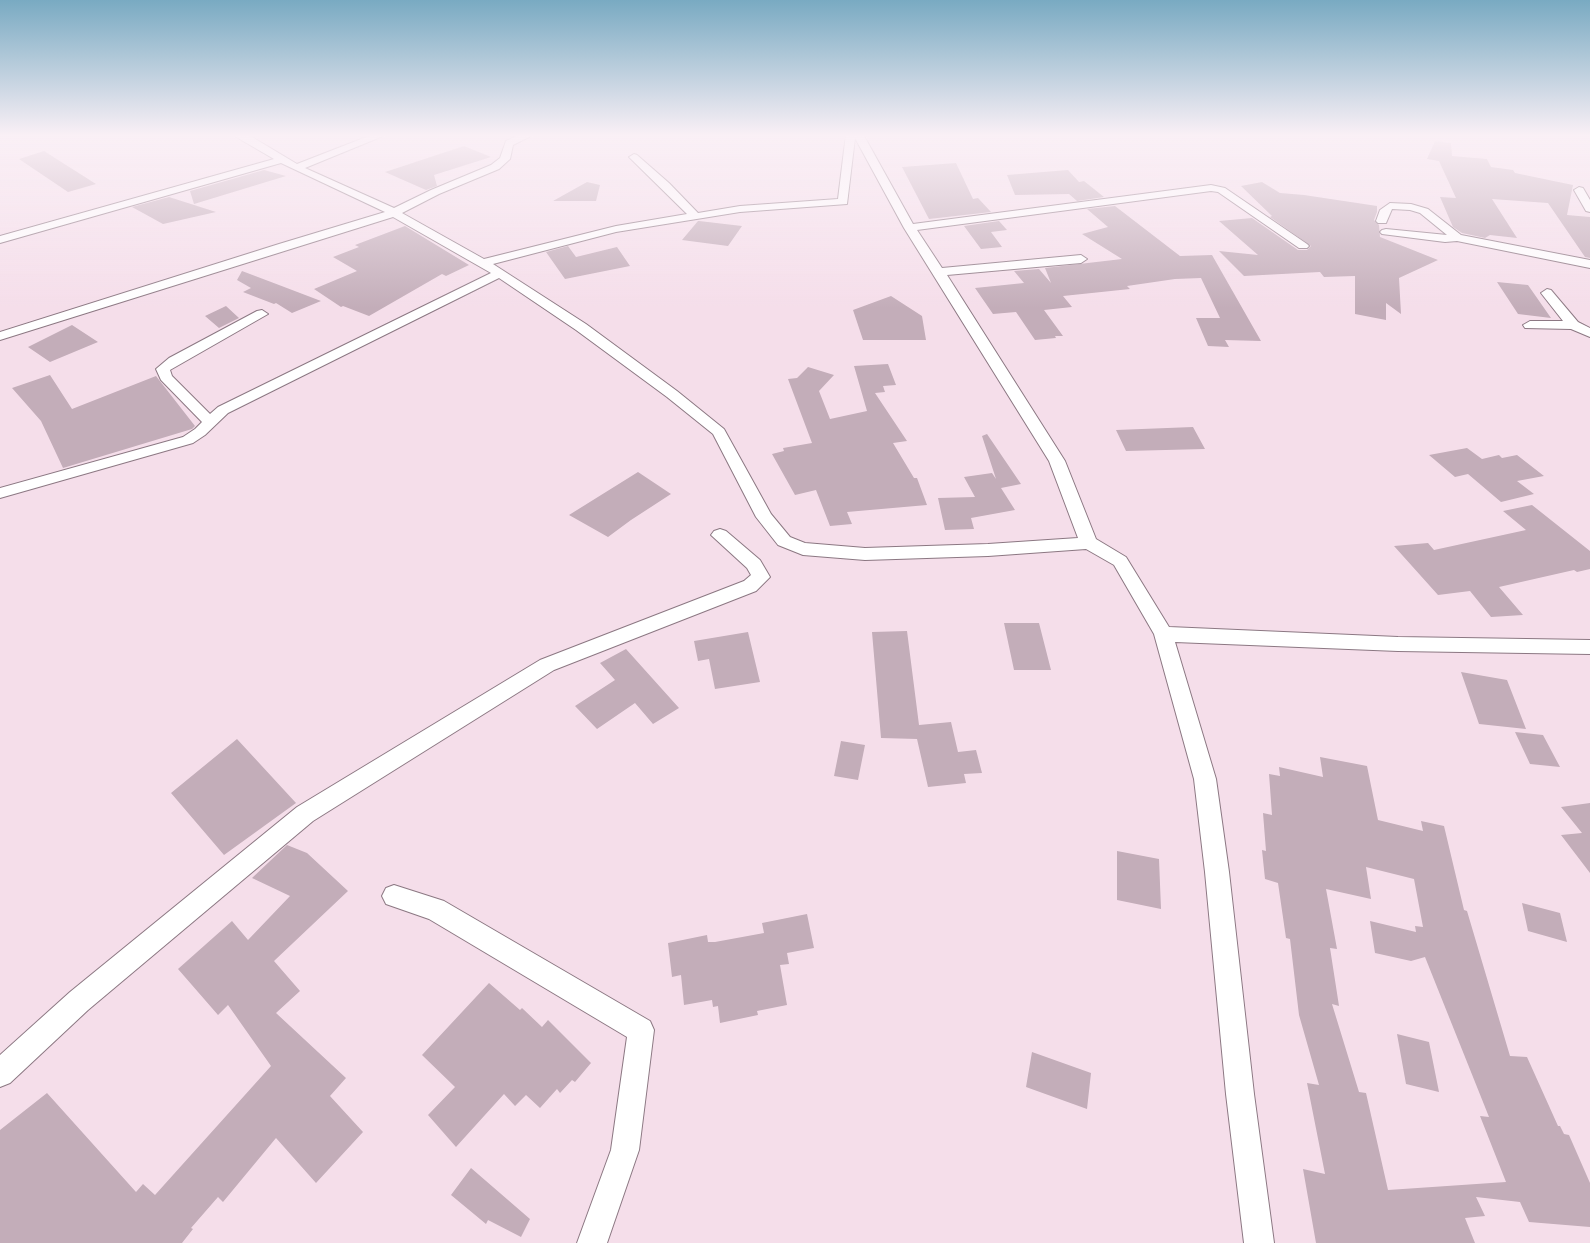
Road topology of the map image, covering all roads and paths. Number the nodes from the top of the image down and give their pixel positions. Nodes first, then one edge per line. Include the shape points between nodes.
1 (169, 192) edge
2 (349, 192) edge
3 (436, 192) edge
4 (673, 192) edge
5 (844, 192) edge
6 (890, 192) edge
7 (1182, 192) edge
8 (1224, 192) edge
9 (1580, 192) edge
10 (1590, 208) edge
11 (394, 213) junction
12 (695, 216) junction
13 (1384, 227) joint
14 (910, 228) junction
15 (1457, 238) junction
16 (0, 240) edge
17 (1303, 246) dead end
18 (1081, 259) dead end
19 (483, 263) junction
20 (1590, 264) edge
21 (939, 272) junction
22 (500, 273) junction
23 (1547, 293) dead end
24 (262, 314) dead end
25 (1530, 325) dead end
26 (1573, 325) junction
27 (1590, 333) edge
28 (0, 336) edge
29 (210, 422) junction
30 (0, 493) edge
31 (720, 535) dead end
32 (1089, 543) junction
33 (1163, 634) junction
34 (1590, 647) edge
35 (394, 896) dead end
36 (0, 1073) edge
37 (592, 1243) edge
38 (1259, 1243) edge

1 - 16 street
2 - 11 street
3 - 11 street
4 - 12 street
5 - 12 street via 843,202 740,209
6 - 14 street
7 - 14 street
8 - 17 street
9 - 10 street
11 - 19 street
11 - 28 street
12 - 19 street via 616,229
13 - 15 street via 1445,239
13 - 15 street via 1385,210 1390,206 1411,207 1424,211
14 - 21 street
15 - 20 street
18 - 21 street
19 - 22 street
21 - 32 street via 1057,461
22 - 29 street via 223,410
22 - 32 street via 581,327 711,423 724,438 764,517 784,541 803,549 866,554
23 - 26 street
24 - 29 street via 164,369 166,377
25 - 26 street
26 - 27 street
29 - 30 street via 188,440
31 - 36 street via 754,564 761,577 750,586 547,665 305,814 79,1000
32 - 33 street via 1120,561
33 - 34 street via 1398,644
33 - 38 street via 1205,779
35 - 37 street via 435,909 641,1030 624,1150

